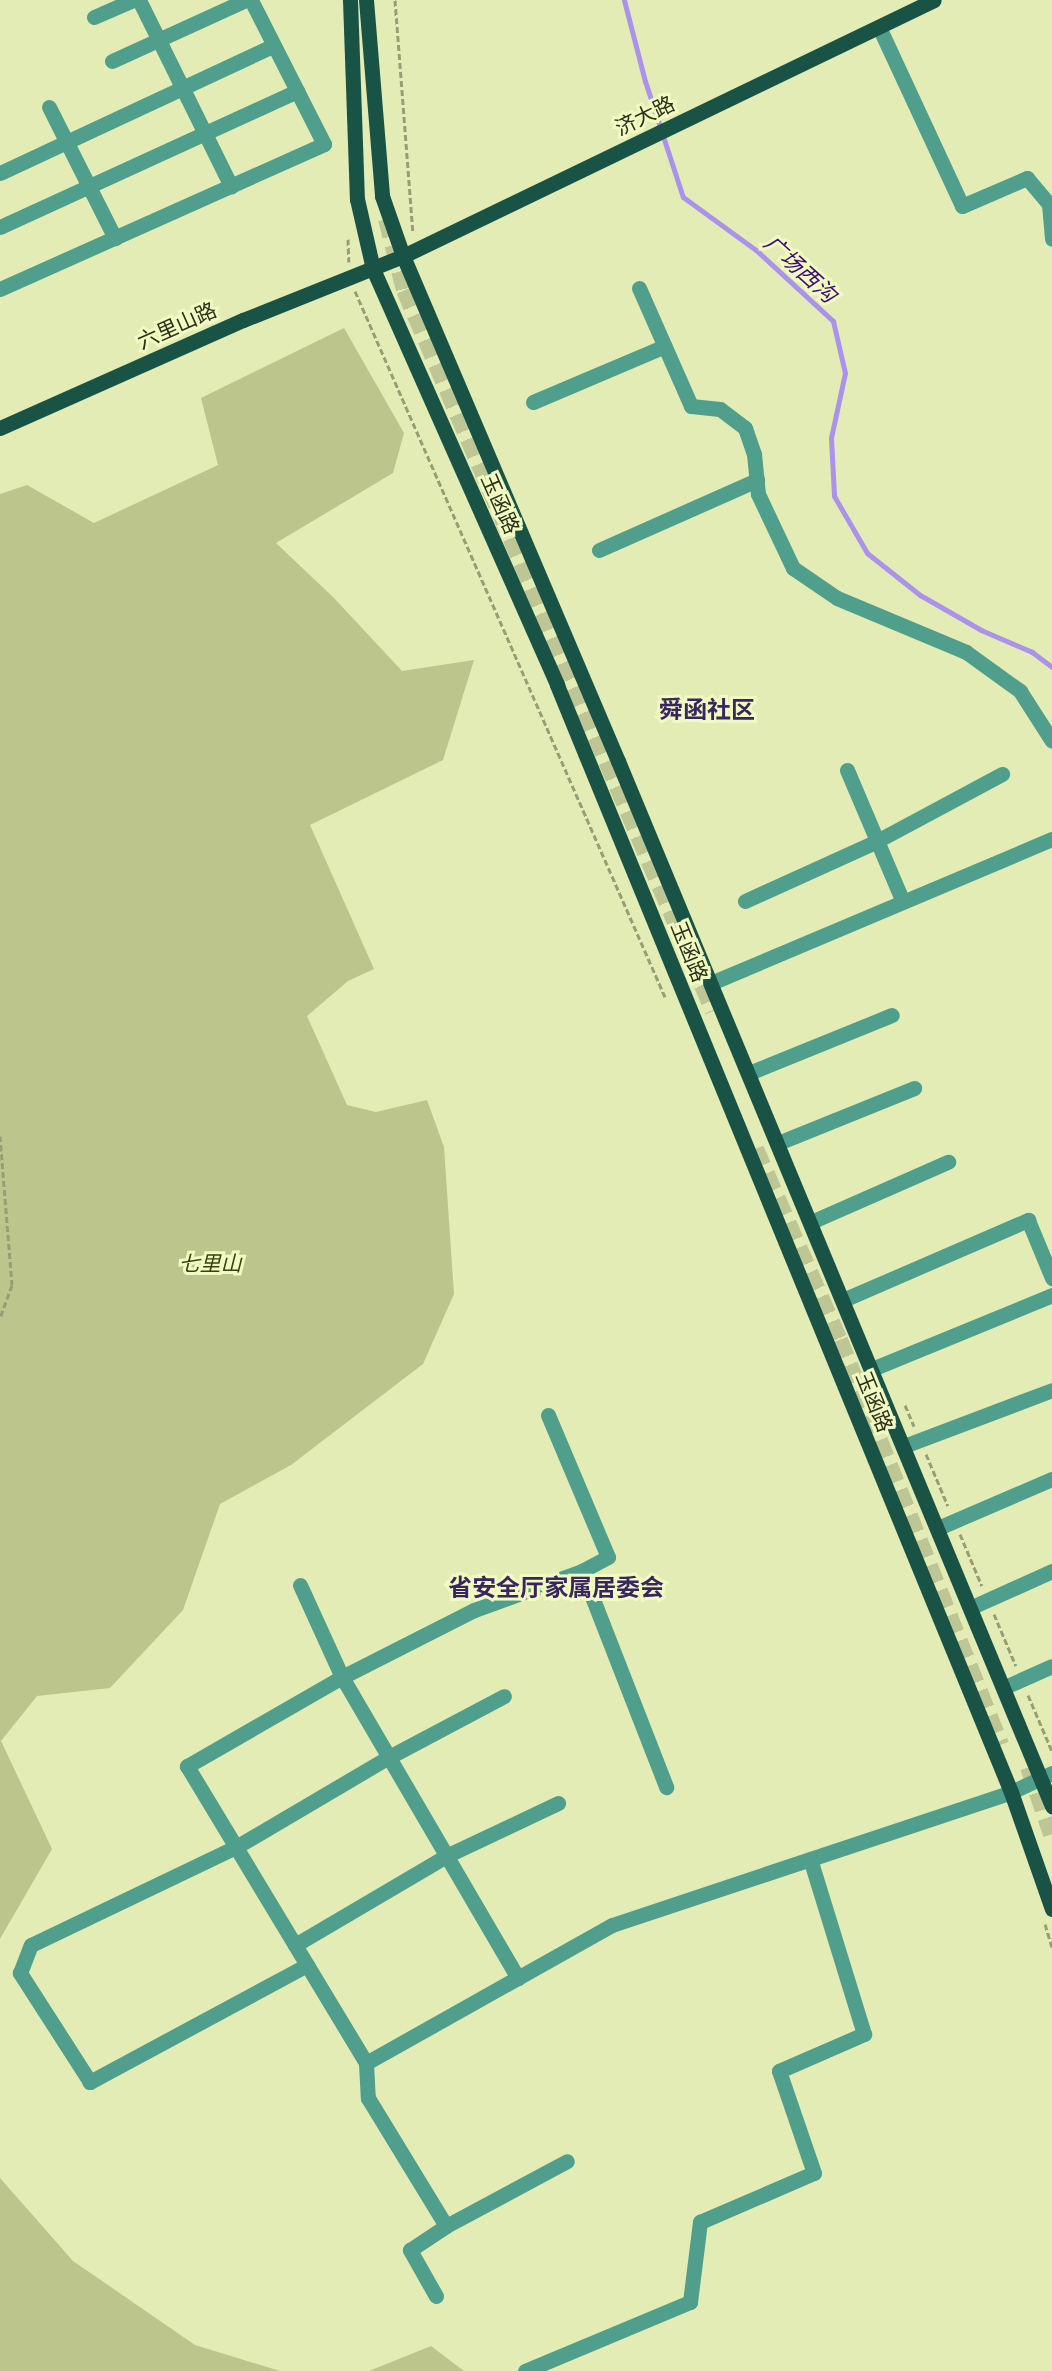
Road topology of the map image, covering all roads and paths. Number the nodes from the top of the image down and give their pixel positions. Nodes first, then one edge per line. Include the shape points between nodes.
1 (133, 0) edge
2 (139, 0) edge
3 (248, 0) edge
4 (350, 0) edge
5 (366, 0) edge
6 (395, 0) edge
7 (934, 0) edge
8 (94, 17) dead end
9 (879, 27) junction
10 (158, 39) junction
11 (274, 45) junction
12 (112, 60) dead end
13 (183, 89) junction
14 (297, 91) junction
15 (49, 107) dead end
16 (204, 132) junction
17 (67, 142) junction
18 (0, 173) edge
19 (89, 186) junction
20 (231, 186) junction
21 (0, 227) edge
22 (115, 238) junction
23 (1052, 239) edge
24 (409, 253) junction
25 (373, 270) junction
26 (2, 285) edge
27 (639, 288) dead end
28 (665, 346) junction
29 (533, 402) dead end
30 (0, 428) edge
31 (757, 480) junction
32 (599, 550) dead end
33 (1052, 741) edge
34 (847, 770) dead end
35 (1002, 774) dead end
36 (1052, 839) edge
37 (877, 841) junction
38 (745, 901) dead end
39 (903, 902) junction
40 (711, 983) junction
41 (892, 1016) dead end
42 (749, 1073) junction
43 (914, 1088) dead end
44 (0, 1136) edge
45 (778, 1143) junction
46 (948, 1162) dead end
47 (811, 1222) junction
48 (1052, 1278) edge
49 (1052, 1295) edge
50 (843, 1300) junction
51 (0, 1318) edge
52 (872, 1369) junction
53 (1052, 1390) edge
54 (902, 1398) dead end
55 (548, 1415) dead end
56 (916, 1431) dead end
57 (904, 1446) junction
58 (926, 1453) dead end
59 (1052, 1479) edge
60 (949, 1508) dead end
61 (938, 1528) junction
62 (958, 1530) dead end
63 (582, 1571) junction
64 (1052, 1571) edge
65 (300, 1585) dead end
66 (986, 1596) dead end
67 (972, 1607) junction
68 (991, 1607) dead end
69 (1052, 1666) edge
70 (1019, 1674) dead end
71 (342, 1677) junction
72 (1024, 1685) dead end
73 (1005, 1687) junction
74 (504, 1696) dead end
75 (1052, 1751) edge
76 (389, 1757) junction
77 (1047, 1776) edge
78 (666, 1787) dead end
79 (1011, 1792) junction
80 (558, 1803) dead end
81 (1052, 1806) edge
82 (236, 1847) junction
83 (446, 1856) junction
84 (810, 1859) junction
85 (1052, 1910) edge
86 (295, 1945) junction
87 (307, 1965) junction
88 (518, 1978) junction
89 (366, 2063) junction
90 (567, 2161) dead end
91 (446, 2226) junction
92 (436, 2296) dead end
93 (525, 2371) edge

1 - 8 street
2 - 10 street
3 - 10 street
3 - 11 street
4 - 25 main road, 玉函路 via 357,199
5 - 24 main road, 玉函路 via 382,196
6 - 24 path
7 - 9 main road, 济大路
9 - 23 street via 962,206 1027,178 1049,204
9 - 24 main road, 济大路
10 - 12 street
10 - 13 street
11 - 13 street
11 - 14 street
13 - 16 street
13 - 17 street
14 - 16 street
14 - 20 street via 324,144
15 - 17 street
16 - 19 street
16 - 20 street
17 - 18 street
17 - 19 street
19 - 21 street
19 - 22 street
20 - 22 street
22 - 26 street
24 - 25 main road, 济大路
24 - 40 main road, 玉函路
25 - 30 main road, 六里山路 via 243,320
25 - 79 main road, 玉函路 via 557,685
27 - 28 street
28 - 29 street
28 - 31 street via 691,406 720,409 745,429 754,454
31 - 32 street
31 - 33 street via 758,494 794,568 837,598 966,652 1020,691
34 - 37 street
35 - 37 street
36 - 39 street
37 - 38 street
37 - 39 street
39 - 40 street
40 - 42 main road, 玉函路
41 - 42 street
42 - 45 main road, 玉函路
43 - 45 street
44 - 51 path via 12,1285
45 - 47 main road, 玉函路
46 - 47 street
47 - 50 main road, 玉函路
48 - 50 street via 1028,1220
49 - 52 street
50 - 52 main road, 玉函路
52 - 57 main road, 玉函路
53 - 57 street
54 - 56 path
55 - 63 street via 608,1557
57 - 61 main road, 玉函路
58 - 60 path
59 - 61 street
61 - 67 main road, 玉函路
62 - 66 path
63 - 71 street via 474,1610
63 - 78 street
64 - 67 street
65 - 71 street
67 - 73 main road, 玉函路
68 - 70 path
69 - 73 street
71 - 76 street
71 - 82 street via 187,1766
72 - 75 path
73 - 77 main road, 玉函路
74 - 76 street
76 - 82 street
76 - 83 street
77 - 79 street
77 - 81 main road, 玉函路
79 - 84 street
79 - 85 main road, 玉函路
80 - 83 street
82 - 86 street
82 - 87 street via 31,1945 20,1973 90,2082
83 - 86 street
83 - 88 street
84 - 88 street via 612,1925
84 - 93 street via 864,2034 779,2071 814,2173 700,2222 690,2302
86 - 87 street
87 - 89 street
88 - 89 street
89 - 91 street via 368,2098
90 - 91 street
91 - 92 street via 410,2250

